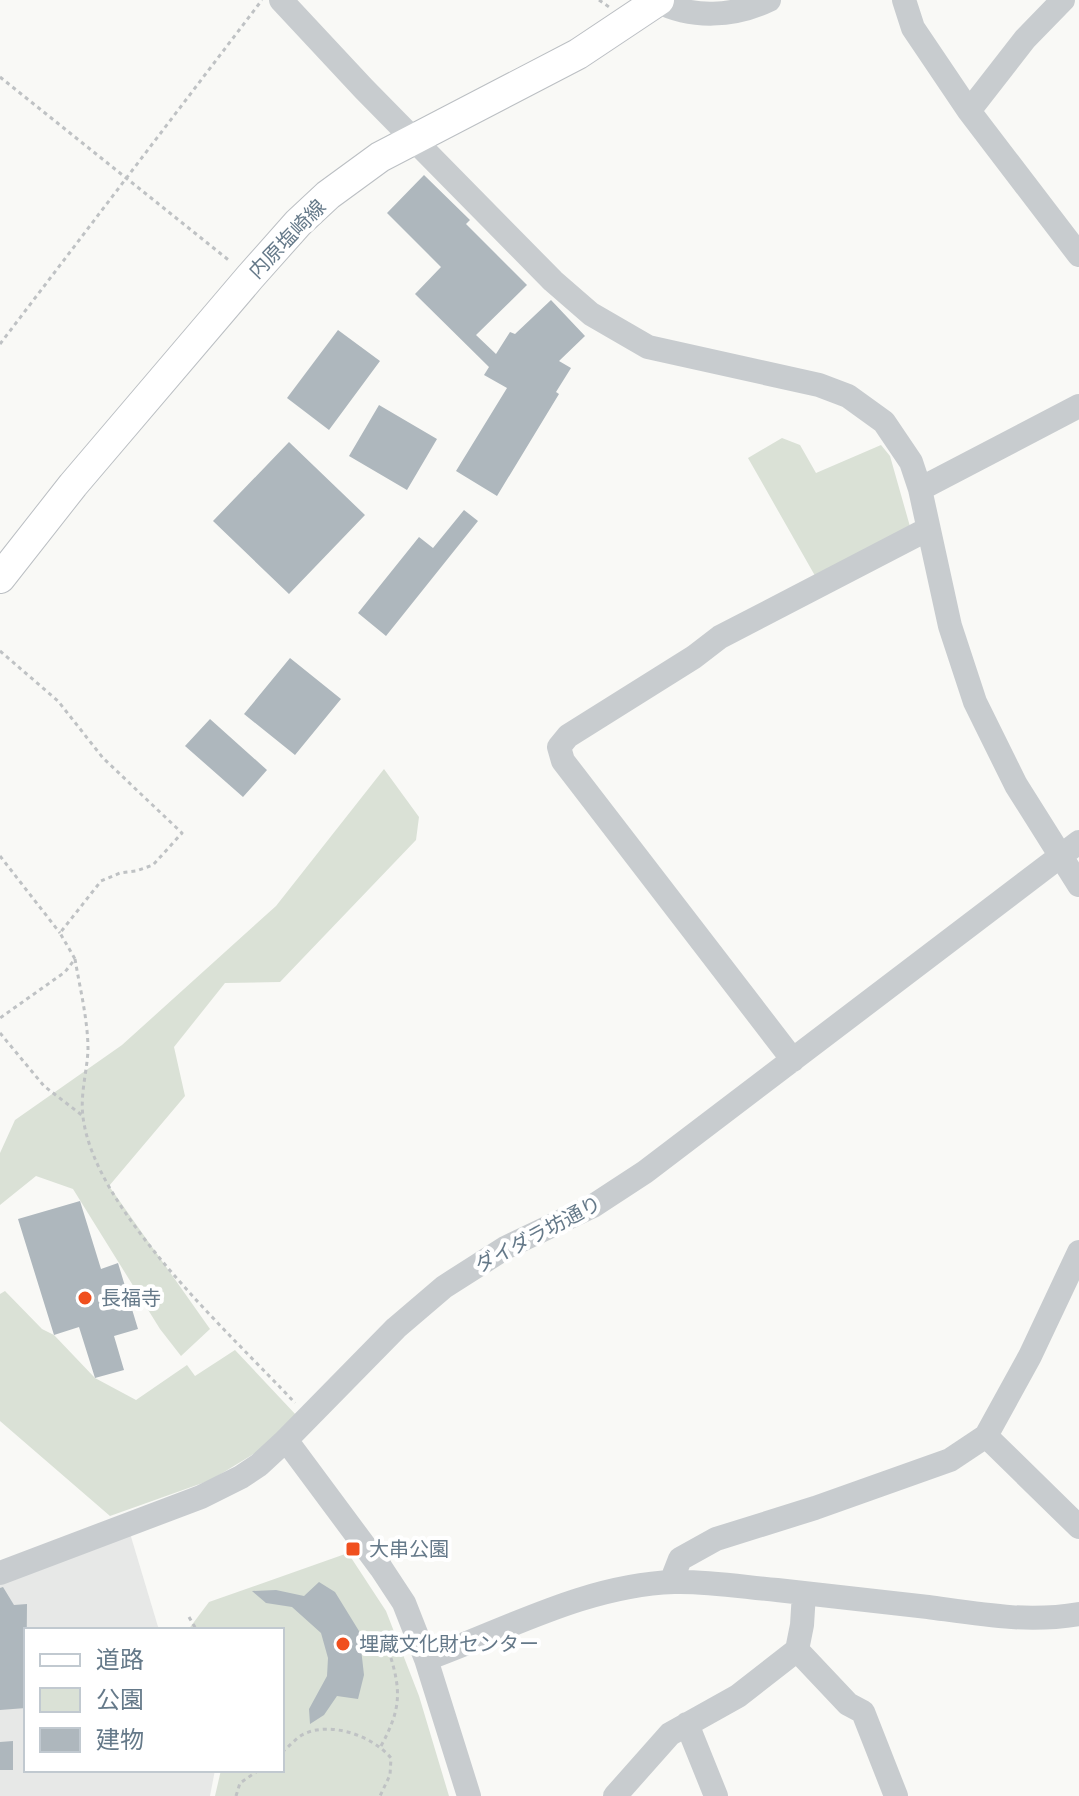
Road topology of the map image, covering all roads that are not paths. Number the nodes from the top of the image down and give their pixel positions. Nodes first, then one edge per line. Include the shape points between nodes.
1 (281, 0) edge
2 (769, 0) edge
3 (904, 0) edge
4 (1063, 0) edge
5 (658, 1) edge
6 (969, 111) junction
7 (412, 138) junction
8 (1079, 255) edge
9 (1079, 406) edge
10 (920, 489) junction
11 (928, 529) junction
12 (0, 578) edge
13 (1070, 849) edge
14 (1079, 885) edge
15 (793, 1060) junction
16 (1079, 1252) edge
17 (986, 1436) junction
18 (286, 1440) junction
19 (1079, 1527) edge
20 (0, 1573) edge
21 (671, 1582) junction
22 (804, 1593) junction
23 (1079, 1614) edge
24 (797, 1650) junction
25 (426, 1659) junction
26 (687, 1724) junction
27 (469, 1796) edge
28 (615, 1796) edge
29 (716, 1796) edge
30 (896, 1796) edge

1 - 7 street
2 - 5 street via 725,14 678,12
3 - 6 street via 913,28
4 - 6 street
5 - 7 main road, 内原塩崎線 via 578,54
6 - 8 street
7 - 10 street via 591,314 648,347 848,396 884,422 900,442
7 - 12 main road, 内原塩崎線 via 359,171 298,223
9 - 10 street
10 - 11 street
11 - 13 street via 954,641 975,702 1016,785
11 - 15 street via 720,637 568,736 559,747 563,761
13 - 14 street
13 - 15 street, ダイダラ坊通り
15 - 18 street, ダイダラ坊通り via 615,1193 505,1248 444,1287
16 - 17 street
17 - 19 street
17 - 21 street via 950,1460 716,1539 680,1559
18 - 20 street, ダイダラ坊通り via 259,1465 220,1488
18 - 25 street via 394,1587
21 - 22 street
21 - 25 street via 562,1605
22 - 23 street via 996,1618
22 - 24 street
24 - 26 street via 738,1696
24 - 30 street via 848,1704 863,1712
25 - 27 street
26 - 28 street via 670,1734
26 - 29 street

